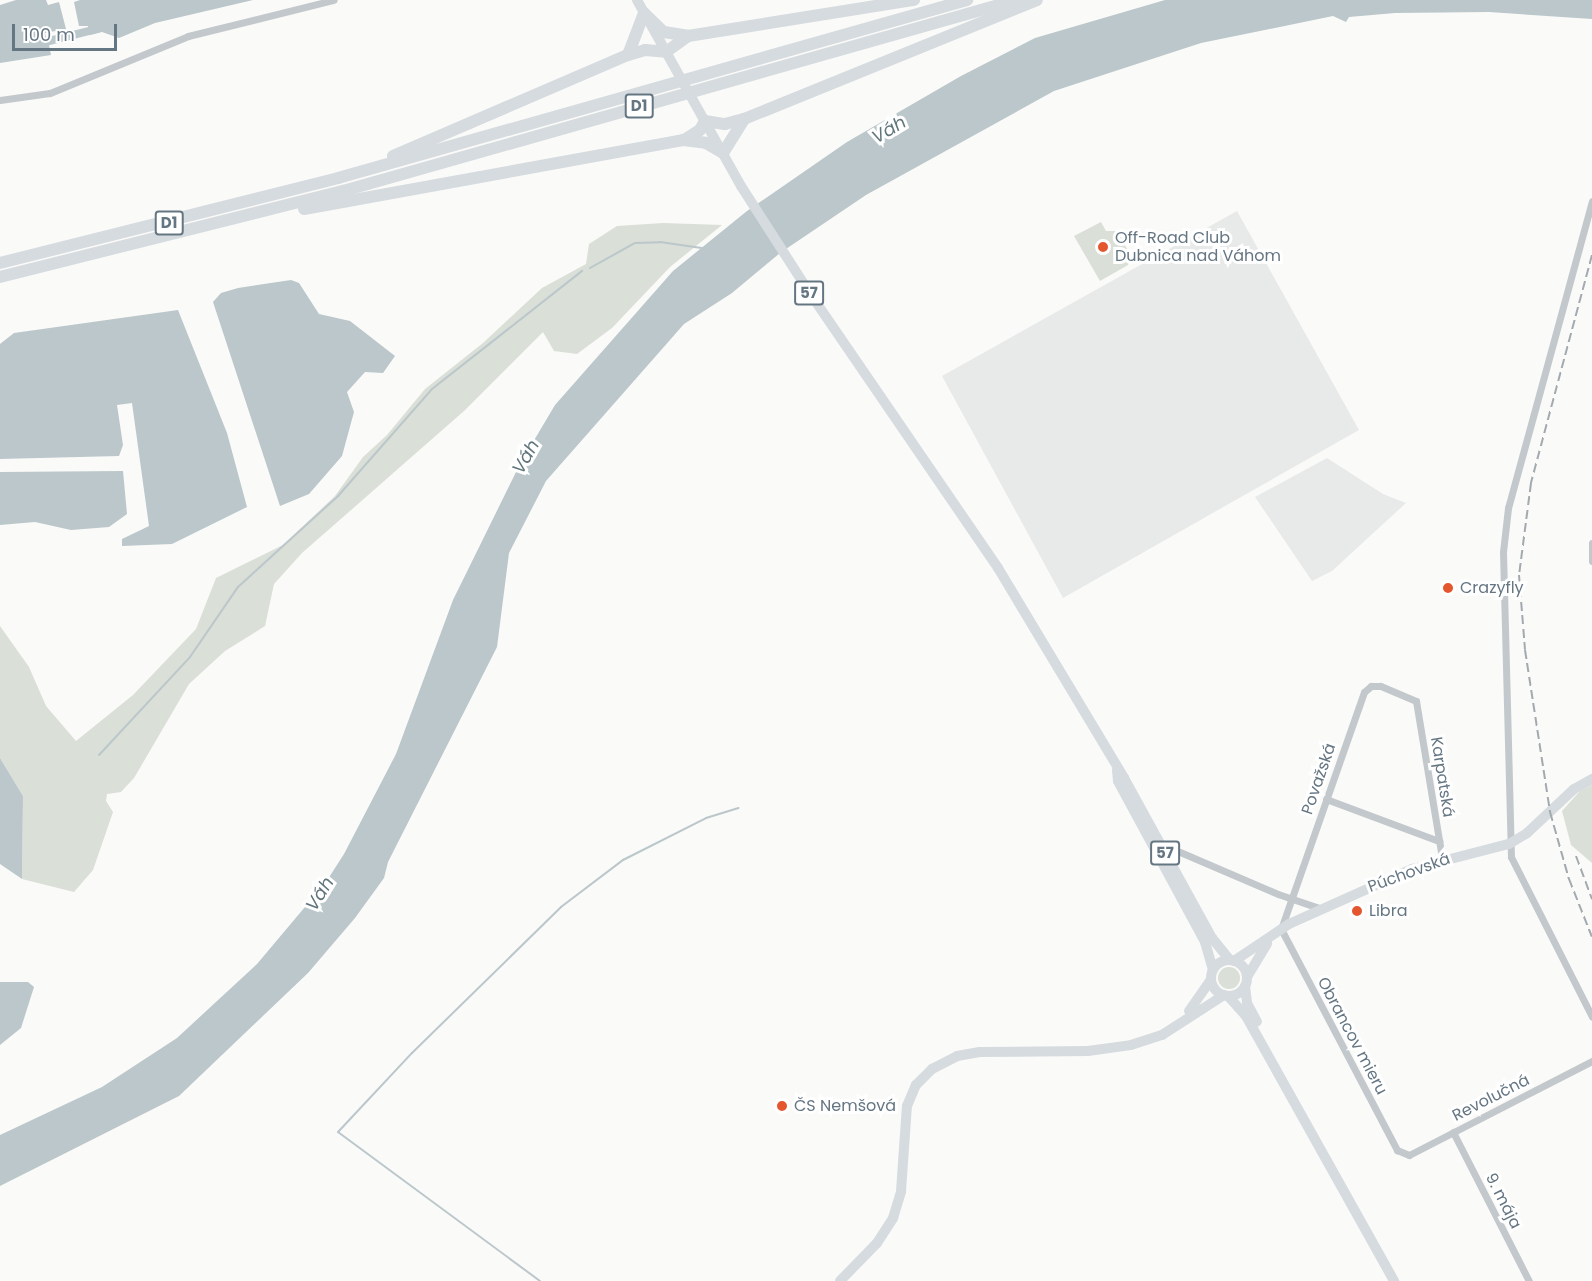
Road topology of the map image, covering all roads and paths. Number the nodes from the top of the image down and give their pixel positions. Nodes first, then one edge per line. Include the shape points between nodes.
1 (334, 0) edge
2 (637, 0) edge
3 (914, 0) edge
4 (967, 0) edge
5 (1016, 0) edge
6 (1037, 0) edge
7 (644, 13) junction
8 (687, 36) junction
9 (628, 55) junction
10 (668, 55) junction
11 (0, 100) edge
12 (744, 118) junction
13 (704, 119) junction
14 (682, 140) junction
15 (725, 156) junction
16 (338, 178) junction
17 (1592, 201) edge
18 (261, 212) junction
19 (0, 263) edge
20 (0, 277) edge
21 (1592, 543) edge
22 (1592, 561) edge
23 (1416, 701) joint
24 (1117, 770) junction
25 (1592, 779) edge
26 (1326, 800) junction
27 (1439, 840) junction
28 (1509, 844) junction
29 (1180, 852) dead end
30 (1442, 858) junction
31 (1292, 899) junction
32 (1322, 909) junction
33 (1278, 931) junction
34 (1232, 960) junction
35 (1212, 975) junction
36 (1246, 982) junction
37 (1226, 996) junction
38 (1592, 1017) edge
39 (1179, 1023) junction
40 (1592, 1061) edge
41 (1453, 1132) junction
42 (1402, 1154) joint
43 (1328, 1160) junction
44 (840, 1281) edge
45 (1394, 1281) edge
46 (1529, 1281) edge

1 - 11 street via 188,36 50,93
2 - 7 main road, 57
3 - 8 highway
4 - 16 highway, D1
5 - 18 highway, D1
6 - 12 highway
7 - 8 highway via 664,32
7 - 9 highway
7 - 10 main road, 57
8 - 10 highway
9 - 10 highway via 645,50
9 - 16 highway
10 - 13 main road, 57
12 - 13 highway via 725,124
12 - 15 highway
13 - 14 highway via 700,130
13 - 15 main road, 57
14 - 15 highway via 706,143
14 - 18 highway via 283,213
15 - 24 main road, 57 via 795,271 1004,577
16 - 19 highway, D1
17 - 28 street via 1506,521 1503,572
18 - 20 highway, D1
21 - 22 street
23 - 26 street, Považská via 1380,686 1364,692
23 - 27 street, Karpatská
24 - 34 main road, 57 via 1212,938
24 - 35 main road, 57 via 1118,781 1205,942
25 - 28 main road via 1574,789 1527,833
26 - 27 street
26 - 31 street, Považská
27 - 30 street, Karpatská
28 - 30 main road, Púchovská
28 - 38 street via 1511,857
29 - 31 street
30 - 32 main road, Púchovská
31 - 32 street
31 - 33 street, Považská
32 - 33 main road, Púchovská
33 - 34 main road, Púchovská
33 - 36 main road via 1256,958
33 - 42 street, Obrancov mieru
34 - 35 main road
34 - 36 main road, 57 via 1242,965
35 - 37 main road, 57
35 - 39 main road
36 - 37 main road via 1238,994
36 - 43 main road, 57 via 1247,1003 1325,1146
37 - 39 main road
37 - 43 main road, 57 via 1246,1016 1318,1149
39 - 44 main road via 1162,1035 1124,1047 980,1052 957,1056 932,1069 916,1085 907,1106 901,1191 893,1218 877,1243
40 - 41 street, Revolučná
41 - 42 street, Revolučná via 1409,1155
41 - 46 street, 9. mája
43 - 45 main road, 57

